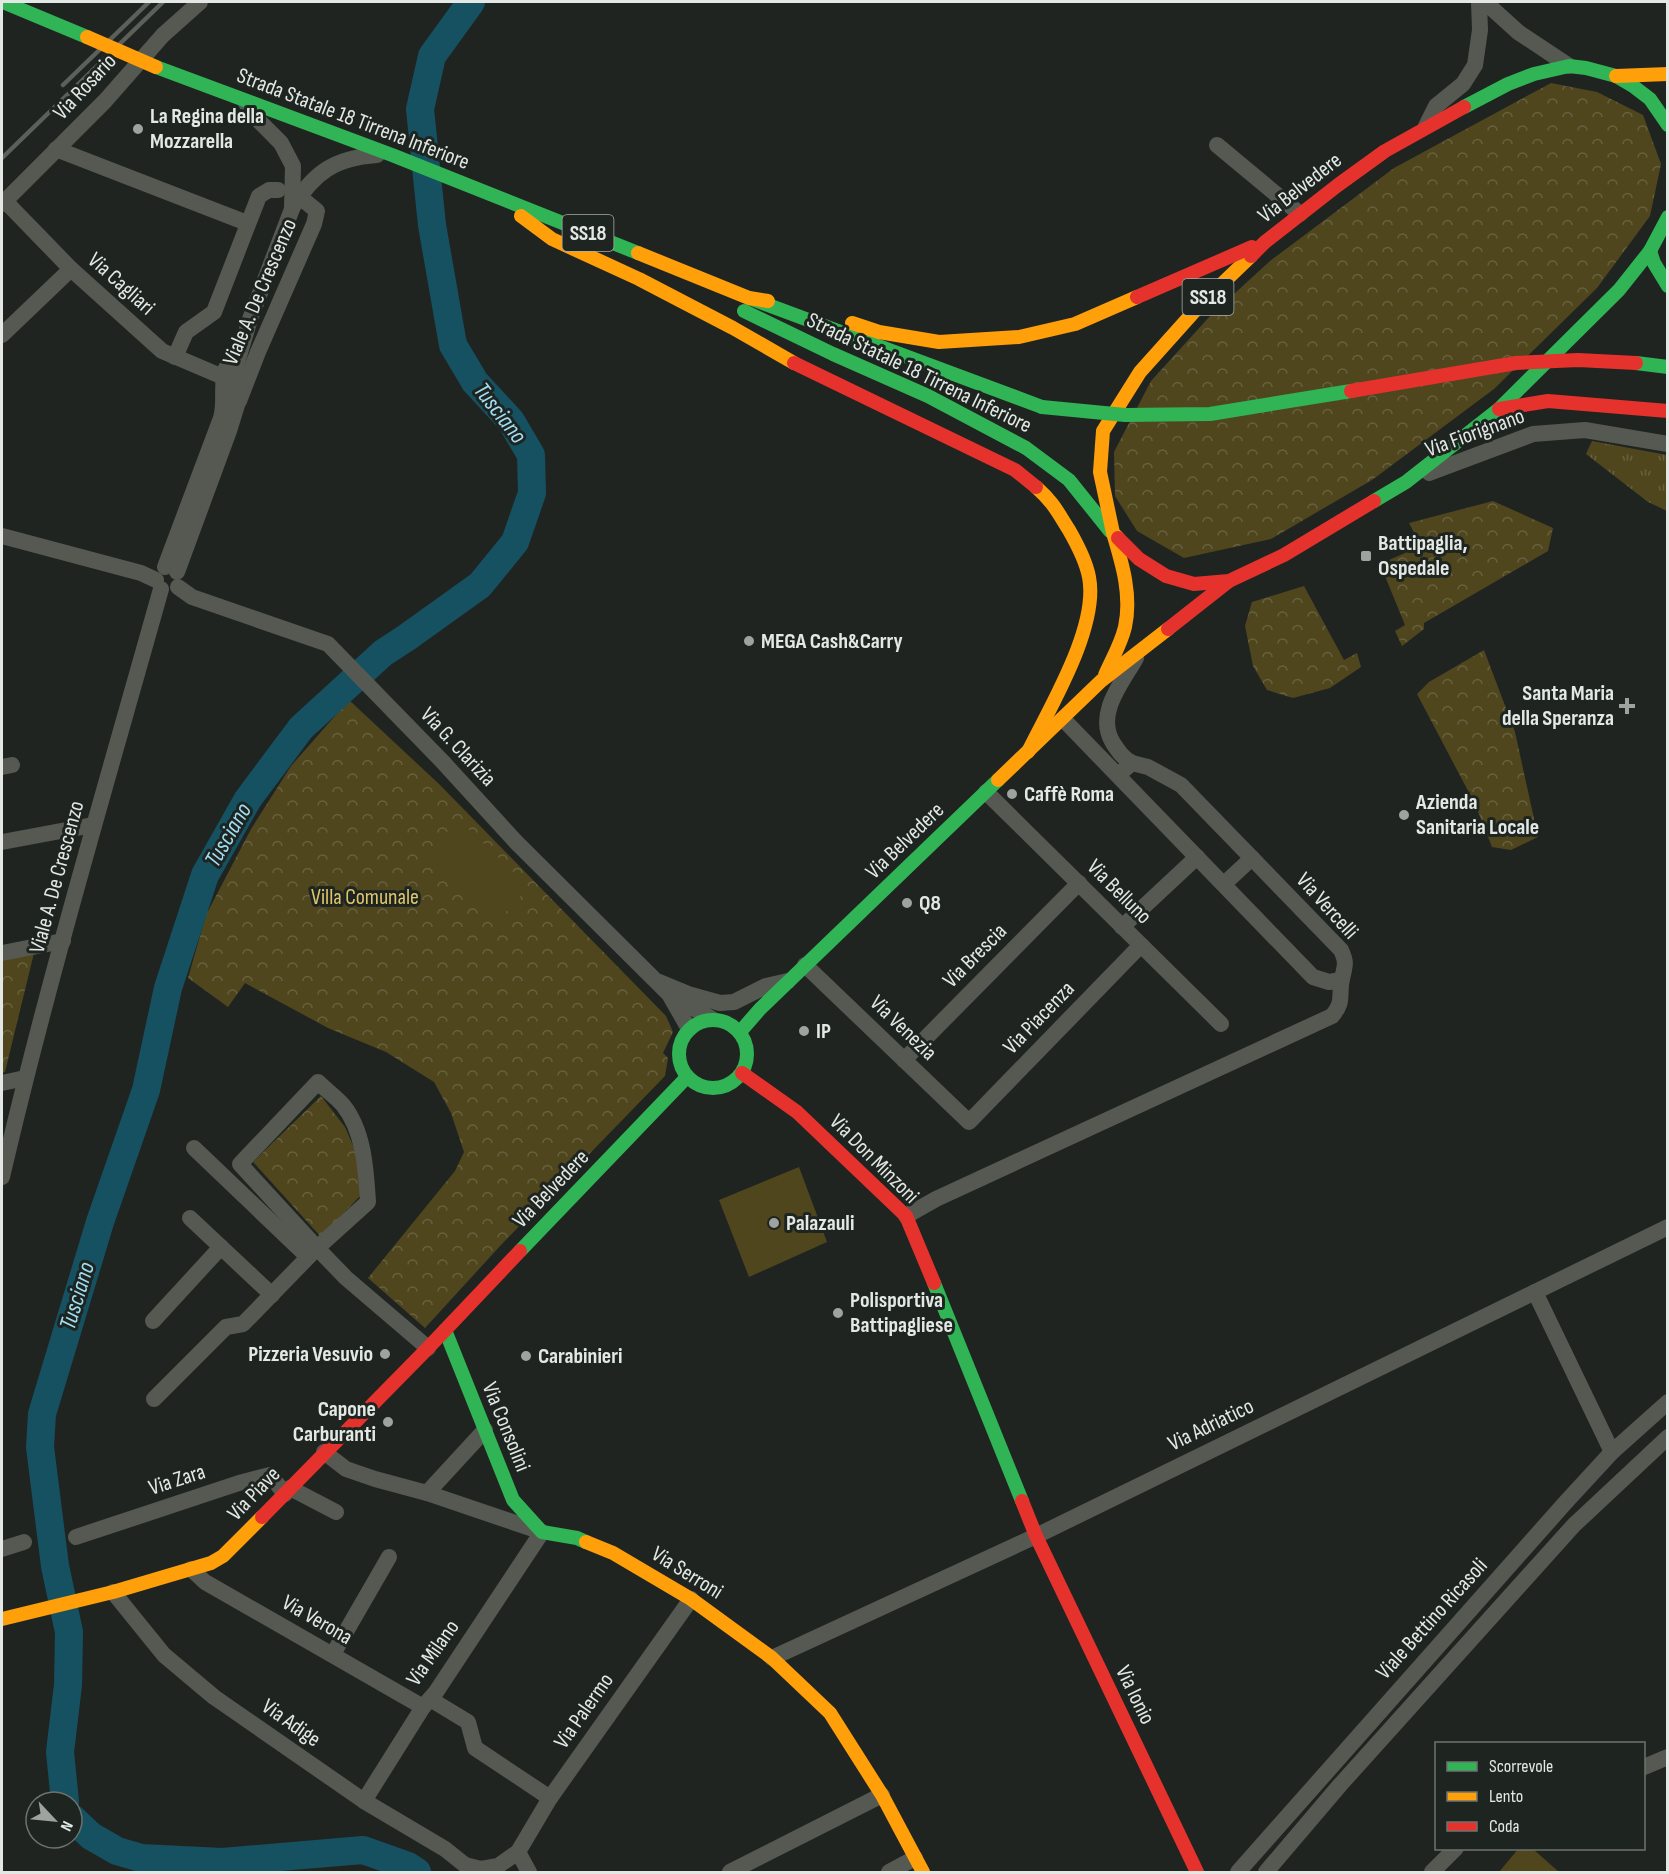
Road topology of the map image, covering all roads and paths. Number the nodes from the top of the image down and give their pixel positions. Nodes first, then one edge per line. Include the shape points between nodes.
1 (3, 2) edge
2 (41, 2) edge
3 (200, 2) edge
4 (1479, 2) edge
5 (1485, 2) edge
6 (50, 21) junction
7 (1569, 66) junction
8 (1668, 74) edge
9 (1616, 76) junction
10 (245, 101) junction
11 (1668, 125) edge
12 (1426, 127) junction
13 (1217, 145) dead end
14 (56, 149) junction
15 (392, 155) junction
16 (278, 190) dead end
17 (488, 193) junction
18 (3, 202) edge
19 (299, 206) junction
20 (1300, 214) junction
21 (1668, 217) edge
22 (247, 223) junction
23 (1265, 242) junction
24 (1650, 251) junction
25 (71, 269) junction
26 (688, 273) junction
27 (1668, 286) edge
28 (749, 298) junction
29 (250, 319) junction
30 (2, 335) edge
31 (175, 357) junction
32 (1668, 367) edge
33 (223, 377) junction
34 (238, 402) junction
35 (1499, 409) junction
36 (1668, 411) edge
37 (1668, 444) edge
38 (1406, 482) junction
39 (1113, 534) junction
40 (2, 536) edge
41 (167, 579) junction
42 (1229, 581) junction
43 (1140, 651) junction
44 (1101, 681) junction
45 (1063, 719) junction
46 (1028, 752) junction
47 (1132, 763) junction
48 (1118, 775) junction
49 (986, 792) junction
50 (93, 825) junction
51 (2, 842) edge
52 (1197, 857) junction
53 (1252, 858) junction
54 (1078, 883) junction
55 (1224, 884) junction
56 (1122, 927) junction
57 (63, 941) junction
58 (1141, 945) junction
59 (5, 949) edge
60 (805, 966) junction
61 (1341, 980) junction
62 (656, 981) junction
63 (789, 981) junction
64 (669, 994) junction
65 (712, 1019) junction
66 (1221, 1024) dead end
67 (689, 1029) junction
68 (740, 1032) junction
69 (904, 1060) junction
70 (742, 1073) junction
71 (687, 1077) junction
72 (25, 1078) junction
73 (2, 1083) edge
74 (969, 1122) joint
75 (194, 1148) dead end
76 (4, 1155) edge
77 (2, 1177) edge
78 (906, 1216) junction
79 (190, 1218) dead end
80 (1668, 1227) edge
81 (221, 1247) junction
82 (312, 1253) junction
83 (1535, 1292) junction
84 (272, 1295) junction
85 (153, 1321) dead end
86 (445, 1330) junction
87 (428, 1348) junction
88 (154, 1399) dead end
89 (1668, 1402) edge
90 (485, 1430) junction
91 (1668, 1437) edge
92 (324, 1452) junction
93 (1612, 1452) junction
94 (288, 1491) junction
95 (427, 1493) junction
96 (336, 1512) dead end
97 (542, 1532) junction
98 (1036, 1536) junction
99 (76, 1537) dead end
100 (24, 1542) dead end
101 (2, 1549) edge
102 (389, 1557) dead end
103 (191, 1569) junction
104 (105, 1593) junction
105 (691, 1599) junction
106 (2, 1619) edge
107 (333, 1654) junction
108 (772, 1658) junction
109 (430, 1699) junction
110 (1668, 1757) edge
111 (1645, 1767) edge
112 (882, 1795) junction
113 (550, 1798) junction
114 (364, 1801) junction
115 (1454, 1850) edge
116 (518, 1852) junction
117 (919, 1865) edge
118 (467, 1869) edge
119 (738, 1871) edge
120 (529, 1872) edge
121 (889, 1872) edge
122 (1197, 1872) edge
123 (1238, 1872) edge
124 (1266, 1872) edge
125 (1432, 1872) edge

1 - 6 main road, Strada Statale 18 Tirrena Inferiore / SS18
2 - 6 main road
3 - 14 street, Via Rosario via 163,35
4 - 12 street via 1480,30 1474,65 1463,84 1436,106
5 - 7 street via 1518,32
6 - 10 main road, Strada Statale 18 Tirrena Inferiore / SS18, bridge
7 - 9 main road, Via Belvedere / SS18
7 - 12 main road, Via Belvedere / SS18 via 1508,84
8 - 9 main road, SS18
9 - 11 main road, Via Belvedere / SS18 via 1650,99
10 - 15 main road, Strada Statale 18 Tirrena Inferiore / SS18
10 - 19 street, Viale A. De Crescenzo via 252,114 281,143 292,166
12 - 20 main road, Via Belvedere / SS18 via 1385,151
13 - 20 street
14 - 18 street, Via Rosario
14 - 22 street
15 - 17 main road, Strada Statale 18 Tirrena Inferiore / SS18
15 - 19 street via 357,156 330,166 311,182
16 - 22 street via 259,196
17 - 26 main road, Strada Statale 18 Tirrena Inferiore / SS18
17 - 46 main road via 552,239 639,279 786,359 1015,470 1051,500 1077,545 1089,577 1089,611 1076,657
18 - 25 street, Via Cagliari
19 - 29 street, Viale A. De Crescenzo
19 - 34 street, Viale A. De Crescenzo via 317,211 315,224
20 - 23 main road, Via Belvedere / SS18
21 - 24 main road, Via Belvedere / SS18
22 - 31 street via 214,312 186,332
23 - 28 main road, Strada Statale 18 Tirrena Inferiore / SS18 via 1075,324 1019,337 939,342 879,332 822,312
23 - 39 main road, Via Belvedere / SS18 via 1167,340 1140,372 1103,431 1100,472
24 - 27 main road
24 - 35 main road, Via Belvedere / SS18 via 1619,290
25 - 30 street
25 - 31 street, Via Cagliari via 162,351
26 - 28 main road, Strada Statale 18 Tirrena Inferiore / SS18
26 - 39 main road, Strada Statale 18 Tirrena Inferiore / SS18 via 742,310 928,396 1026,448 1068,480
28 - 32 main road, bridge via 1042,407 1125,415 1210,414 1516,363 1578,360
29 - 33 street, Viale A. De Crescenzo
29 - 34 street, Viale A. De Crescenzo via 234,374
31 - 33 street, Via Cagliari
33 - 41 street, Viale A. De Crescenzo via 221,418
34 - 41 street, Viale A. De Crescenzo
35 - 36 main road via 1548,401
35 - 38 main road, Via Belvedere / SS18
37 - 38 street, Via Fiorignano via 1585,430 1533,434
38 - 42 main road, Via Belvedere / SS18 via 1284,555
39 - 42 main road, Via Belvedere / SS18 via 1166,576 1194,584
39 - 44 main road, Via Belvedere via 1125,572 1128,608 1122,638
40 - 41 street, Via G. Clarizia
41 - 50 street, Viale A. De Crescenzo
41 - 62 street, Via G. Clarizia via 192,597 328,644 516,842
42 - 43 main road, Via Belvedere
43 - 44 main road, Via Belvedere
43 - 47 street via 1113,698 1107,719 1108,735 1124,759
44 - 45 main road, Via Belvedere
45 - 46 main road, Via Belvedere
45 - 48 street
46 - 49 main road, Via Belvedere
47 - 48 street
47 - 53 street, Via Vercelli via 1181,785
48 - 52 street
49 - 54 street, Via Belluno
49 - 60 main road, Via Belvedere
50 - 51 street
50 - 57 street, Viale A. De Crescenzo
52 - 55 street
52 - 56 street
53 - 55 street
53 - 61 street, Via Vercelli via 1341,950 1345,968
54 - 56 street, Via Belluno
54 - 69 street, Via Brescia
55 - 61 street via 1313,977 1329,982
56 - 58 street, Via Belluno
57 - 59 street
57 - 72 street, Viale A. De Crescenzo
58 - 66 street, Via Belluno
58 - 74 street, Via Piacenza
60 - 63 main road, Via Belvedere
60 - 69 street, Via Venezia
61 - 78 street, Via Vercelli via 1339,1008 1332,1016 936,1198
62 - 63 street via 720,1003 734,1002 766,986
62 - 64 street, Via G. Clarizia
63 - 68 main road, Via Belvedere
64 - 65 street, Via G. Clarizia
64 - 67 street, Via G. Clarizia
65 - 67 main road
65 - 68 main road
67 - 71 main road via 678,1054
68 - 70 main road via 747,1052
69 - 74 street, Via Venezia
70 - 71 main road via 735,1081 715,1089 695,1084
70 - 78 main road, Via Don Minzoni via 797,1112
71 - 86 main road, Via Belvedere
72 - 73 street
72 - 76 street, Viale A. De Crescenzo
75 - 82 street
76 - 77 street, Viale A. De Crescenzo
78 - 98 main road, Via Don Minzoni
79 - 81 street
80 - 83 street, Via Adriatico
81 - 84 street
81 - 85 street
82 - 82 street via 368,1202 360,1137 344,1106 318,1082 240,1164
82 - 84 street
82 - 87 street
83 - 93 street
83 - 98 street, Via Adriatico
84 - 88 street via 243,1324 226,1327
86 - 87 main road, Via Piave
86 - 90 main road, Via Consolini
87 - 92 main road, Via Piave
89 - 93 street, Viale Bettino Ricasoli
90 - 95 street
90 - 97 main road, Via Consolini via 513,1500
91 - 124 street, Viale Bettino Ricasoli via 1574,1525
92 - 94 main road, Via Piave
92 - 95 street, Via Serroni via 346,1469
93 - 123 street, Viale Bettino Ricasoli
94 - 96 street
94 - 99 street, Via Zara via 270,1475
94 - 103 main road, Via Piave via 223,1556
95 - 97 street, Via Serroni
97 - 105 main road, Via Serroni via 577,1538 613,1553
97 - 109 street, Via Milano
98 - 108 street, Via Adriatico
98 - 122 main road, Via Ionio
100 - 101 street
102 - 107 street
103 - 104 main road, Via Piave
103 - 107 street, Via Verona via 205,1582
104 - 106 main road, Via Piave
104 - 114 street, Via Adige via 164,1655 214,1697
105 - 108 main road, Via Serroni
105 - 113 street, Via Palermo
107 - 109 street, Via Verona
108 - 112 main road, Via Serroni via 830,1713
109 - 113 street, Via Verona via 468,1722 475,1748
109 - 114 street, Via Milano
110 - 111 street
112 - 117 main road, Via Serroni
112 - 119 street
113 - 116 street, Via Palermo
114 - 118 street, Via Adige via 445,1849
115 - 125 street
116 - 118 street, Via Adige via 498,1866
116 - 120 street
117 - 121 street

